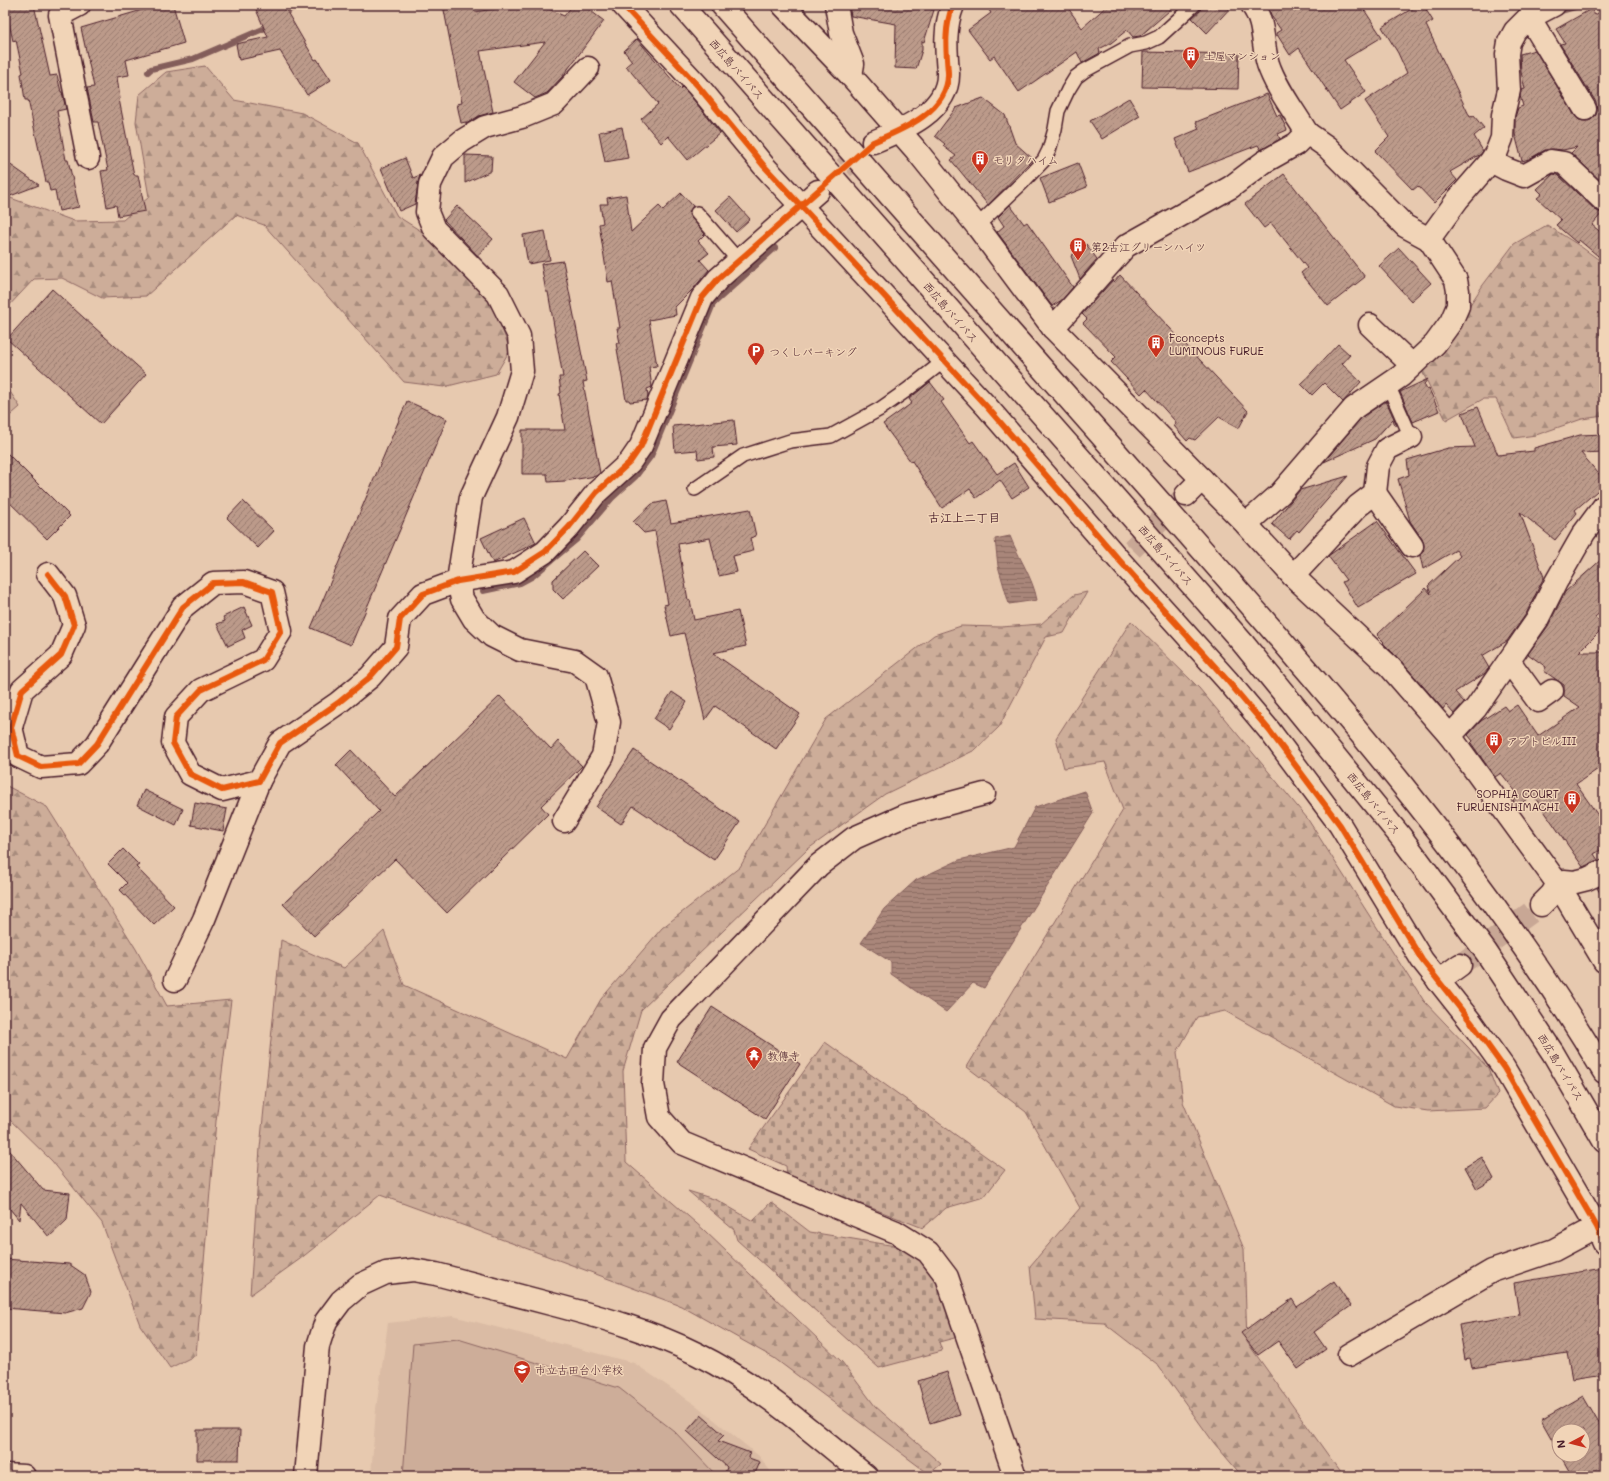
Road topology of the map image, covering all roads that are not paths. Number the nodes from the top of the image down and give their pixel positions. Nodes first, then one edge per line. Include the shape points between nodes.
1 (79, 5) edge
2 (623, 5) edge
3 (681, 5) edge
4 (722, 5) edge
5 (783, 5) edge
6 (836, 5) edge
7 (953, 5) edge
8 (1194, 5) edge
9 (1252, 5) edge
10 (1554, 5) edge
11 (1529, 17) junction
12 (588, 68) dead end
13 (851, 76) junction
14 (1585, 109) dead end
15 (900, 131) junction
16 (1307, 133) junction
17 (873, 142) tunnel mouth
18 (88, 158) dead end
19 (1491, 161) junction
20 (818, 191) tunnel mouth
21 (1604, 201) edge
22 (801, 206) junction
23 (697, 214) dead end
24 (977, 226) junction
25 (1429, 239) junction
26 (739, 261) junction
27 (1370, 325) dead end
28 (1053, 328) junction
29 (944, 360) junction
30 (1412, 365) junction
31 (1388, 385) junction
32 (1411, 437) joint
33 (1202, 479) junction
34 (695, 489) dead end
35 (1375, 493) junction
36 (1186, 495) tunnel mouth
37 (1604, 506) edge
38 (1246, 524) junction
39 (1412, 546) dead end
40 (48, 574) dead end
41 (1294, 576) junction
42 (458, 581) junction
43 (1509, 661) junction
44 (1552, 691) dead end
45 (1450, 736) junction
46 (259, 781) junction
47 (984, 794) dead end
48 (564, 821) dead end
49 (1604, 871) edge
50 (1558, 884) junction
51 (1541, 905) tunnel mouth
52 (1604, 961) edge
53 (1460, 965) tunnel mouth
54 (175, 980) dead end
55 (1438, 981) junction
56 (1604, 1072) edge
57 (1604, 1141) edge
58 (1600, 1235) edge
59 (1349, 1355) dead end
60 (5, 1475) edge
61 (24, 1476) edge
62 (306, 1476) edge
63 (866, 1476) edge
64 (1015, 1476) edge

1 - 18 main road via 60,15
2 - 22 main road via 698,86 764,166
3 - 57 main road, 西広島バイパス via 1242,642 1402,837 1486,952 1553,1053
4 - 56 main road via 1273,630 1428,816 1524,948
5 - 13 main road
6 - 13 main road via 841,32 853,64
7 - 15 main road via 946,28 948,83 934,107 914,124
8 - 24 lane via 1159,37 1130,46 1076,77 1058,110 1044,160
9 - 16 main road via 1260,19 1273,76
10 - 11 main road
11 - 14 main road
11 - 19 main road via 1515,31 1507,48 1509,90 1503,115 1502,138
12 - 42 main road via 554,104 485,128 462,141 443,157 430,184 427,212 434,229 498,294 519,336 522,371 508,417 471,497
13 - 15 main road
15 - 17 main road
15 - 24 main road
16 - 25 main road via 1327,147 1405,226
16 - 28 main road via 1296,144 1264,162 1230,187 1126,246
19 - 21 main road via 1524,176 1551,161 1564,163
19 - 25 main road via 1458,199
20 - 22 main road
22 - 26 main road
22 - 29 main road
23 - 26 lane
24 - 28 main road
25 - 30 main road via 1456,280 1458,306 1451,322 1435,344
26 - 42 main road via 718,279 702,298 641,446 630,462 597,492 545,552 514,572
27 - 30 main road
28 - 33 main road
29 - 34 lane via 880,409 831,436 790,441 743,456
29 - 55 main road via 1126,555 1269,730 1340,825 1422,960
30 - 31 main road
31 - 32 lane
31 - 38 main road via 1354,408 1280,494
32 - 35 main road via 1387,449 1378,466
33 - 36 main road
33 - 38 main road
35 - 39 main road
35 - 41 main road via 1358,506
37 - 43 main road via 1584,533 1537,620
38 - 41 main road
40 - 46 main road via 65,596 74,625 61,655 22,690 10,727 18,756 42,767 78,764 97,744 183,607 213,583 244,582 272,592 281,631 263,660 201,690 176,717 173,743 190,774 222,790
41 - 45 main road via 1390,667
42 - 46 main road via 422,594 400,619 396,647 370,677 338,703 280,743
42 - 48 main road via 462,599 474,619 492,636 520,650 575,660 596,676 609,722 602,756
43 - 44 main road via 1538,701
43 - 45 main road via 1476,708
45 - 50 main road
46 - 54 main road via 204,919
47 - 64 main road via 906,815 854,838 819,865 671,1019 655,1048 653,1084 659,1117 682,1143 896,1232 928,1252 947,1277
49 - 50 main road via 1587,879
50 - 51 main road
50 - 52 main road
53 - 55 main road
55 - 58 main road via 1504,1068
58 - 59 main road via 1492,1271
60 - 61 main road
62 - 63 main road via 318,1346 326,1321 341,1301 360,1285 386,1273 413,1270 601,1317 647,1332 696,1354 762,1393

